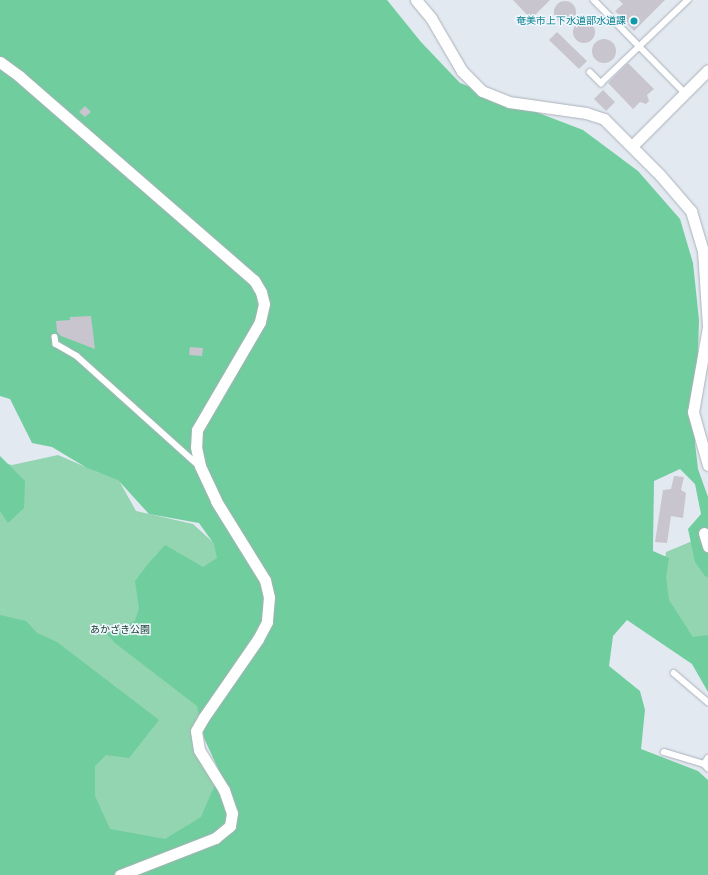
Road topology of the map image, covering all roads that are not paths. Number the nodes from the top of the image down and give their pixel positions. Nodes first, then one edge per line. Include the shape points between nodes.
1 (416, 0) edge
2 (594, 0) edge
3 (688, 0) edge
4 (639, 47) junction
5 (0, 62) edge
6 (708, 70) edge
7 (590, 72) dead end
8 (685, 93) junction
9 (632, 146) junction
10 (706, 249) edge
11 (708, 327) edge
12 (55, 337) dead end
13 (705, 438) edge
14 (708, 465) edge
15 (200, 466) junction
16 (704, 533) dead end
17 (708, 546) edge
18 (674, 673) dead end
19 (708, 702) edge
20 (664, 752) dead end
21 (708, 758) edge
22 (706, 766) edge
23 (120, 875) edge

1 - 9 street via 431,18 462,71 482,91 509,102 586,113 604,119
2 - 4 lane
3 - 4 lane
4 - 7 lane via 601,83
4 - 8 lane
5 - 15 street via 254,280 261,292 264,304 260,322 197,430 196,447
6 - 8 street
8 - 9 street
9 - 10 street via 691,211
10 - 11 street
11 - 13 street via 693,412
12 - 15 lane via 56,344 77,356
13 - 14 street
15 - 23 street via 216,500 265,580 269,597 267,622 258,639 196,732 199,750 224,790 232,813 230,826 216,838
16 - 17 street
18 - 19 lane
20 - 22 lane
21 - 22 lane

